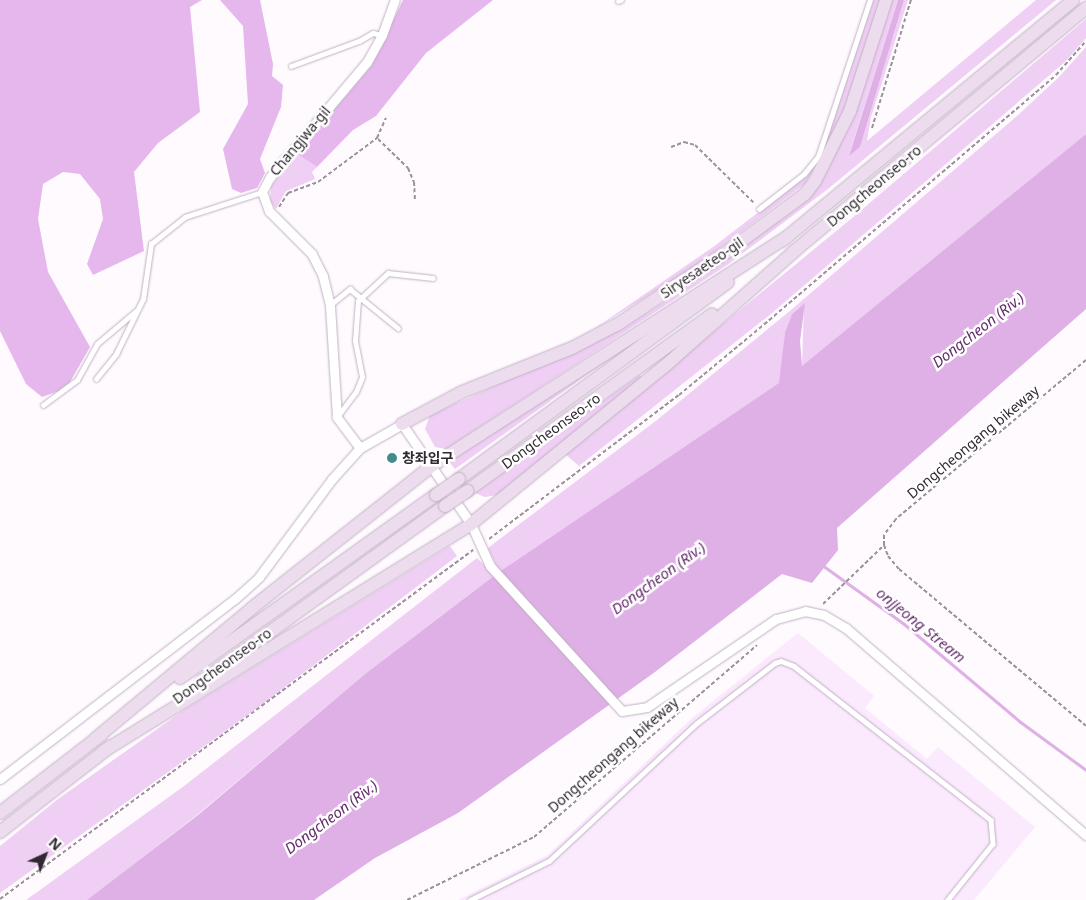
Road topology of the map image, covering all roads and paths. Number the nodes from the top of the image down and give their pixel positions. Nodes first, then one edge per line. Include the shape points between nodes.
1 (396, 0) edge
2 (870, 0) edge
3 (886, 0) edge
4 (911, 0) edge
5 (1072, 0) edge
6 (1086, 8) edge
7 (382, 35) junction
8 (1086, 41) edge
9 (291, 66) dead end
10 (386, 118) dead end
11 (872, 128) dead end
12 (377, 138) junction
13 (671, 147) dead end
14 (262, 192) junction
15 (415, 199) dead end
16 (759, 209) joint
17 (274, 216) junction
18 (787, 237) junction
19 (797, 249) junction
20 (433, 278) dead end
21 (360, 299) junction
22 (330, 305) junction
23 (137, 310) junction
24 (398, 328) dead end
25 (1086, 360) edge
26 (96, 379) dead end
27 (43, 405) dead end
28 (336, 417) junction
29 (402, 424) junction
30 (360, 448) junction
31 (433, 465) junction
32 (471, 524) junction
33 (480, 545) junction
34 (884, 545) junction
35 (817, 610) junction
36 (763, 640) dead end
37 (1086, 726) edge
38 (95, 739) junction
39 (104, 751) junction
40 (0, 779) edge
41 (0, 813) edge
42 (0, 832) edge
43 (1086, 835) edge
44 (0, 899) edge
45 (408, 900) edge
46 (470, 900) edge
47 (948, 900) edge

1 - 7 street, Changjwa-gil
2 - 16 lane via 818,157 804,174
3 - 29 main road, Siryesaeteo-gil via 850,111 816,181 804,194 728,251 618,324 572,348 462,392
4 - 11 path
5 - 18 main road, Dongcheonseo-ro
6 - 19 main road, Dongcheonseo-ro
7 - 9 lane via 373,33
7 - 14 street, Changjwa-gil via 361,70 275,170
8 - 33 path via 1056,75 774,316 679,395
10 - 12 path
12 - 15 path via 408,168 414,182
12 - 17 path via 318,182 288,193
13 - 16 path via 684,142 695,145
14 - 17 street via 265,206
14 - 23 lane via 185,217 151,244 149,272
17 - 22 street via 312,254 323,276
18 - 31 main road
18 - 38 main road, Dongcheonseo-ro, bridge via 459,479
19 - 32 main road via 665,366
19 - 39 main road, Dongcheonseo-ro, bridge
20 - 21 lane via 388,273
21 - 22 lane via 347,289
21 - 24 lane
21 - 28 lane via 355,341 362,377 350,402
22 - 28 street
23 - 26 lane via 116,354
23 - 27 lane via 97,344 77,380
25 - 34 path, Dongcheongang bikeway via 896,519 884,535
28 - 30 street
29 - 30 street
29 - 31 street
30 - 40 street via 259,577
31 - 32 street
31 - 38 main road via 252,608
32 - 33 street
32 - 39 main road
33 - 35 street via 496,574 618,709 631,712 647,707 776,619 795,612
33 - 44 path
34 - 35 path
34 - 37 path via 899,569
35 - 43 street via 846,628
36 - 45 path, Dongcheongang bikeway via 534,837
38 - 41 main road, Dongcheonseo-ro
39 - 42 main road, Dongcheonseo-ro
46 - 47 lane via 549,861 697,723 774,662 781,661 794,666 990,820 993,844

